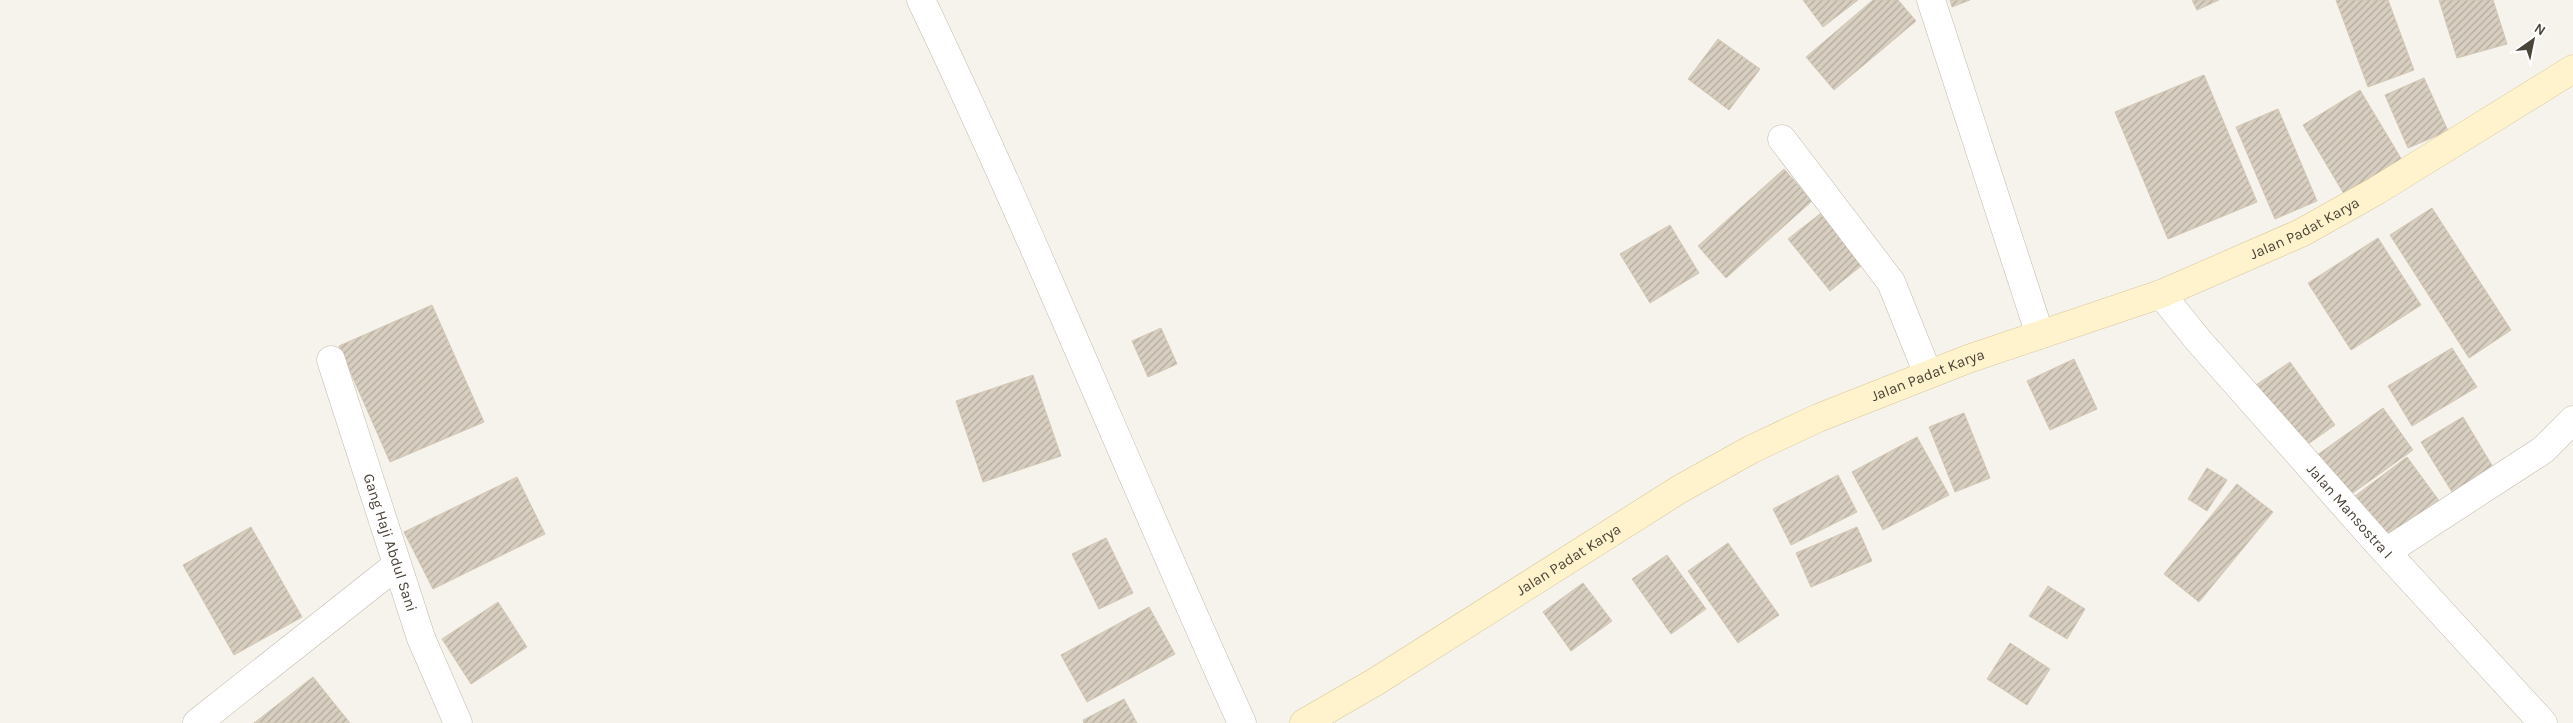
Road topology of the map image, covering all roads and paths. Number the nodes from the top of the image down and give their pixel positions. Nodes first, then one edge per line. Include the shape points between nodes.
1 (921, 0) edge
2 (1931, 0) edge
3 (2573, 69) edge
4 (1782, 139) dead end
5 (2161, 294) junction
6 (2040, 334) junction
7 (331, 360) dead end
8 (1928, 374) junction
9 (2573, 420) edge
10 (2386, 552) junction
11 (398, 565) junction
12 (197, 723) edge
13 (458, 723) edge
14 (1242, 723) edge
15 (1304, 723) edge
16 (2544, 723) edge

1 - 14 street via 975,113 1167,558
2 - 6 street
3 - 5 main road, Jalan Padat Karya via 2310,228
4 - 8 street via 1890,282
5 - 6 main road, Jalan Padat Karya
5 - 10 street, Jalan Mansostra I
6 - 8 main road, Jalan Padat Karya
7 - 11 street, Gang Haji Abdul Sani
8 - 15 main road, Jalan Padat Karya via 1818,418 1752,449 1680,489 1375,682
9 - 10 street via 2544,450
10 - 16 street, Jalan Mansostra I
11 - 12 street
11 - 13 street, Gang Haji Abdul Sani via 421,638

